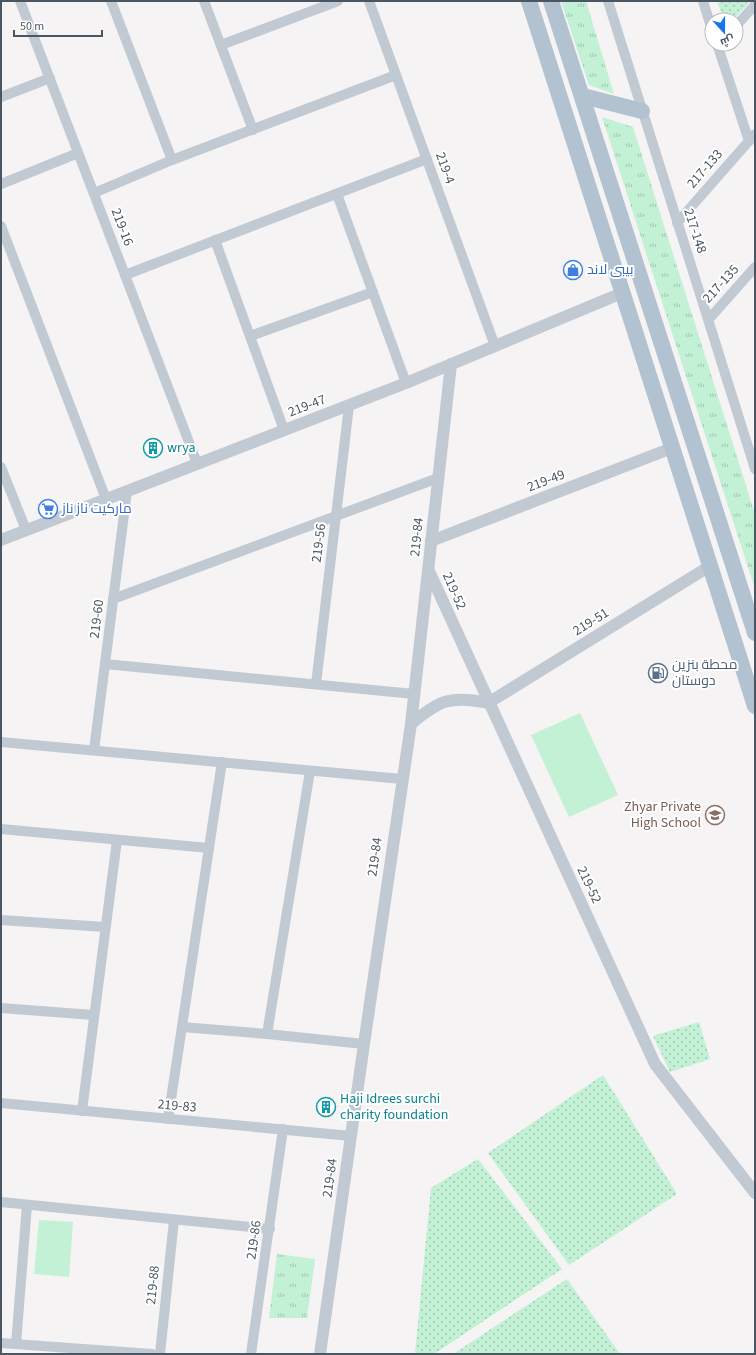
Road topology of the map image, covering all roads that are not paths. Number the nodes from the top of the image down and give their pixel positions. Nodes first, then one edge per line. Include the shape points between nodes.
1 (20, 1) edge
2 (111, 1) edge
3 (204, 1) edge
4 (338, 1) edge
5 (369, 1) edge
6 (529, 1) edge
7 (551, 1) edge
8 (608, 1) edge
9 (702, 1) edge
10 (755, 5) edge
11 (706, 12) edge
12 (744, 17) edge
13 (221, 45) junction
14 (721, 52) edge
15 (396, 76) junction
16 (50, 78) junction
17 (583, 96) junction
18 (1, 97) edge
19 (642, 111) junction
20 (253, 130) junction
21 (752, 138) edge
22 (78, 153) junction
23 (172, 160) junction
24 (427, 160) junction
25 (1, 184) edge
26 (94, 193) junction
27 (337, 194) junction
28 (677, 223) junction
29 (1, 226) edge
30 (215, 240) junction
31 (755, 267) edge
32 (125, 275) junction
33 (373, 292) junction
34 (622, 293) junction
35 (709, 319) junction
36 (250, 336) junction
37 (495, 346) junction
38 (451, 364) junction
39 (406, 384) junction
40 (349, 406) junction
41 (284, 430) junction
42 (672, 448) junction
43 (197, 463) junction
44 (1, 467) edge
45 (755, 469) edge
46 (438, 478) junction
47 (127, 491) junction
48 (106, 499) junction
49 (336, 516) junction
50 (26, 530) junction
51 (1, 540) edge
52 (431, 541) junction
53 (710, 566) junction
54 (428, 570) junction
55 (113, 599) junction
56 (755, 633) edge
57 (105, 664) junction
58 (316, 684) junction
59 (414, 694) junction
60 (488, 703) junction
61 (755, 706) edge
62 (411, 724) junction
63 (1, 742) edge
64 (94, 750) junction
65 (222, 762) junction
66 (310, 771) junction
67 (402, 779) junction
68 (1, 829) edge
69 (117, 840) junction
70 (209, 848) junction
71 (1, 920) edge
72 (105, 927) junction
73 (1, 1008) edge
74 (94, 1015) junction
75 (182, 1027) junction
76 (267, 1034) junction
77 (364, 1044) junction
78 (1, 1103) edge
79 (82, 1111) junction
80 (168, 1119) junction
81 (283, 1129) junction
82 (351, 1136) junction
83 (755, 1193) edge
84 (1, 1202) edge
85 (27, 1205) junction
86 (174, 1220) junction
87 (270, 1229) junction
88 (1, 1343) edge
89 (16, 1344) junction
90 (152, 1354) edge
91 (160, 1354) edge
92 (251, 1354) edge
93 (320, 1354) edge

1 - 16 street, 219-16
2 - 23 street
3 - 13 street
4 - 13 street
5 - 15 street, 219-4
6 - 34 main road
7 - 17 main road
8 - 19 street, 217-148
9 - 11 street
10 - 12 street
13 - 20 street
14 - 21 street
15 - 20 street
15 - 24 street, 219-4
16 - 18 street
16 - 22 street, 219-16
17 - 19 main road
17 - 56 main road
19 - 28 street, 217-148
20 - 23 street
21 - 28 street, 217-133
22 - 25 street
22 - 26 street, 219-16
23 - 26 street
24 - 27 street
24 - 37 street, 219-4
26 - 32 street, 219-16
27 - 30 street
27 - 33 street
28 - 35 street, 217-148
29 - 48 street
30 - 32 street
30 - 36 street
31 - 35 street, 217-135
32 - 43 street, 219-16
33 - 36 street
33 - 39 street
34 - 37 street, 219-47
34 - 42 main road
35 - 45 street, 217-148
36 - 41 street
37 - 38 street, 219-47
38 - 39 street, 219-47
38 - 46 street, 219-84
39 - 40 street, 219-47
40 - 41 street, 219-47
40 - 49 street, 219-56
41 - 43 street, 219-47
42 - 52 street, 219-49
42 - 53 main road
43 - 47 street, 219-47
44 - 50 street
46 - 49 street
46 - 52 street, 219-84
47 - 48 street, 219-47
47 - 55 street, 219-60
48 - 50 street, 219-47
49 - 55 street
49 - 58 street, 219-56
50 - 51 street, 219-47
52 - 54 street, 219-84
53 - 60 street, 219-51
53 - 61 main road
54 - 59 street, 219-84
54 - 60 street, 219-52
55 - 57 street, 219-60
57 - 58 street
57 - 64 street, 219-60
58 - 59 street
59 - 62 street, 219-84
60 - 62 street via 471,699 440,703 428,709
60 - 83 street, 219-52 via 655,1064
62 - 67 street, 219-84
63 - 64 street
64 - 65 street
65 - 66 street
65 - 70 street
66 - 67 street
66 - 76 street
67 - 77 street, 219-84
68 - 69 street
69 - 70 street
69 - 72 street
70 - 75 street
71 - 72 street
72 - 74 street
73 - 74 street
74 - 79 street
75 - 76 street
75 - 80 street
76 - 77 street
77 - 82 street, 219-84
78 - 79 street, 219-83
79 - 80 street, 219-83
80 - 81 street, 219-83
81 - 82 street, 219-83
81 - 87 street, 219-86
82 - 93 street, 219-84
84 - 85 street
85 - 86 street
85 - 89 street
86 - 87 street
86 - 91 street, 219-88
87 - 92 street, 219-86
88 - 89 street
89 - 90 street

